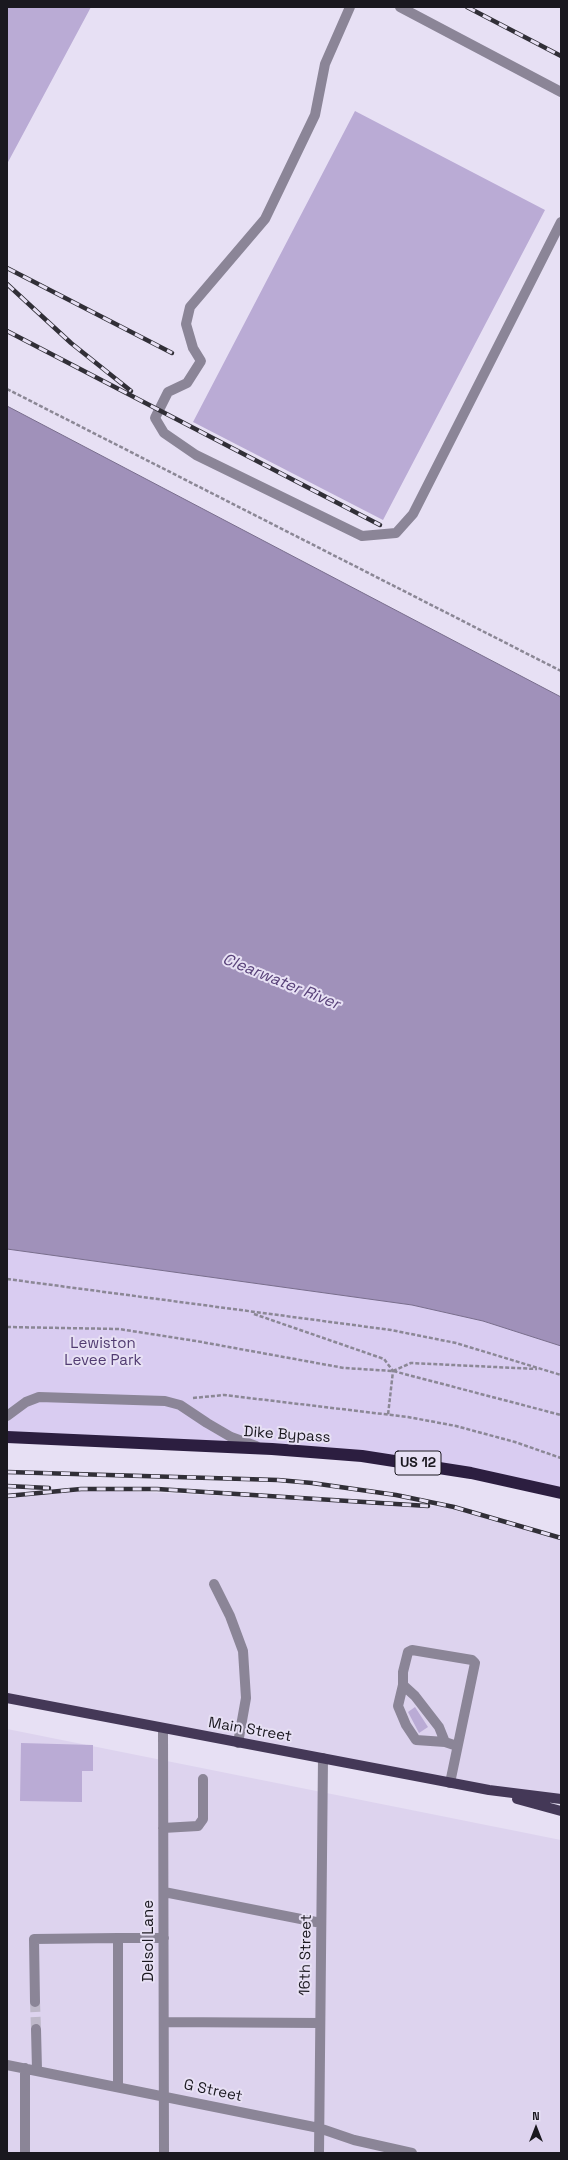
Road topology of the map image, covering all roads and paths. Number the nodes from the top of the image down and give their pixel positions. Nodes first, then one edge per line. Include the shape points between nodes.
1 (350, 7) edge
2 (400, 7) edge
3 (561, 92) edge
4 (561, 222) edge
5 (7, 389) edge
6 (561, 671) edge
7 (7, 1279) edge
8 (248, 1312) junction
9 (7, 1327) edge
10 (542, 1369) junction
11 (393, 1371) junction
12 (561, 1375) edge
13 (180, 1405) junction
14 (388, 1415) junction
15 (561, 1415) edge
16 (7, 1416) edge
17 (7, 1437) edge
18 (272, 1449) junction
19 (561, 1458) edge
20 (561, 1493) edge
21 (214, 1584) dead end
22 (403, 1685) junction
23 (7, 1698) edge
24 (163, 1729) junction
25 (445, 1742) junction
26 (238, 1743) junction
27 (457, 1746) junction
28 (323, 1758) junction
29 (203, 1779) dead end
30 (450, 1783) junction
31 (488, 1790) junction
32 (561, 1799) edge
33 (561, 1811) edge
34 (163, 1828) junction
35 (164, 1892) junction
36 (321, 1923) junction
37 (118, 1938) junction
38 (164, 1938) junction
39 (35, 2002) tunnel mouth
40 (164, 2022) junction
41 (320, 2023) junction
42 (36, 2029) tunnel mouth
43 (7, 2064) edge
44 (25, 2068) junction
45 (37, 2070) junction
46 (118, 2087) junction
47 (165, 2096) junction
48 (319, 2128) junction
49 (407, 2152) edge
50 (24, 2153) edge
51 (164, 2153) edge
52 (319, 2153) edge

1 - 4 street via 324,64 315,114 265,219 190,307 186,324 193,348 201,361 187,383 168,392 156,418 164,433 196,455 362,536 396,533 413,514
2 - 3 street
5 - 6 path
7 - 8 path
8 - 10 path via 398,1332 456,1343
8 - 11 path via 384,1359
9 - 11 path via 119,1329 344,1368
10 - 11 path via 411,1363
10 - 12 path
11 - 14 path
11 - 15 path
13 - 14 path via 191,1398 224,1395
13 - 16 street via 166,1401 39,1397 26,1402
13 - 18 street via 231,1437
14 - 19 path via 456,1426
17 - 18 highway, Dike Bypass / US 12
18 - 20 highway, Dike Bypass / US 12 via 412,1462
21 - 26 street via 243,1651 246,1698
22 - 25 street via 439,1727
22 - 25 street via 398,1706 416,1740
22 - 27 street via 406,1658 412,1650 472,1660 475,1663
23 - 24 main road, Main Street
24 - 26 main road, Main Street
24 - 34 street, Delsol Lane
25 - 27 street
26 - 28 main road, Main Street
27 - 30 street
28 - 30 main road, Main Street
28 - 36 street, 16th Street
29 - 34 street via 203,1819 198,1826
30 - 31 main road, Main Street
31 - 32 main road, Main Street
31 - 33 main road, Main Street
34 - 35 street, Delsol Lane
35 - 36 street
35 - 38 street, Delsol Lane
36 - 41 street, 16th Street
37 - 38 street
37 - 39 street via 34,1939
37 - 46 street
38 - 40 street, Delsol Lane
40 - 41 street
40 - 47 street, Delsol Lane
41 - 48 street, 16th Street
42 - 45 street
43 - 44 street, G Street
44 - 45 street, G Street
44 - 50 street
45 - 46 street, G Street
46 - 47 street, G Street
47 - 48 street, G Street
47 - 51 street, Delsol Lane
48 - 49 street, G Street via 354,2140
48 - 52 street, 16th Street

